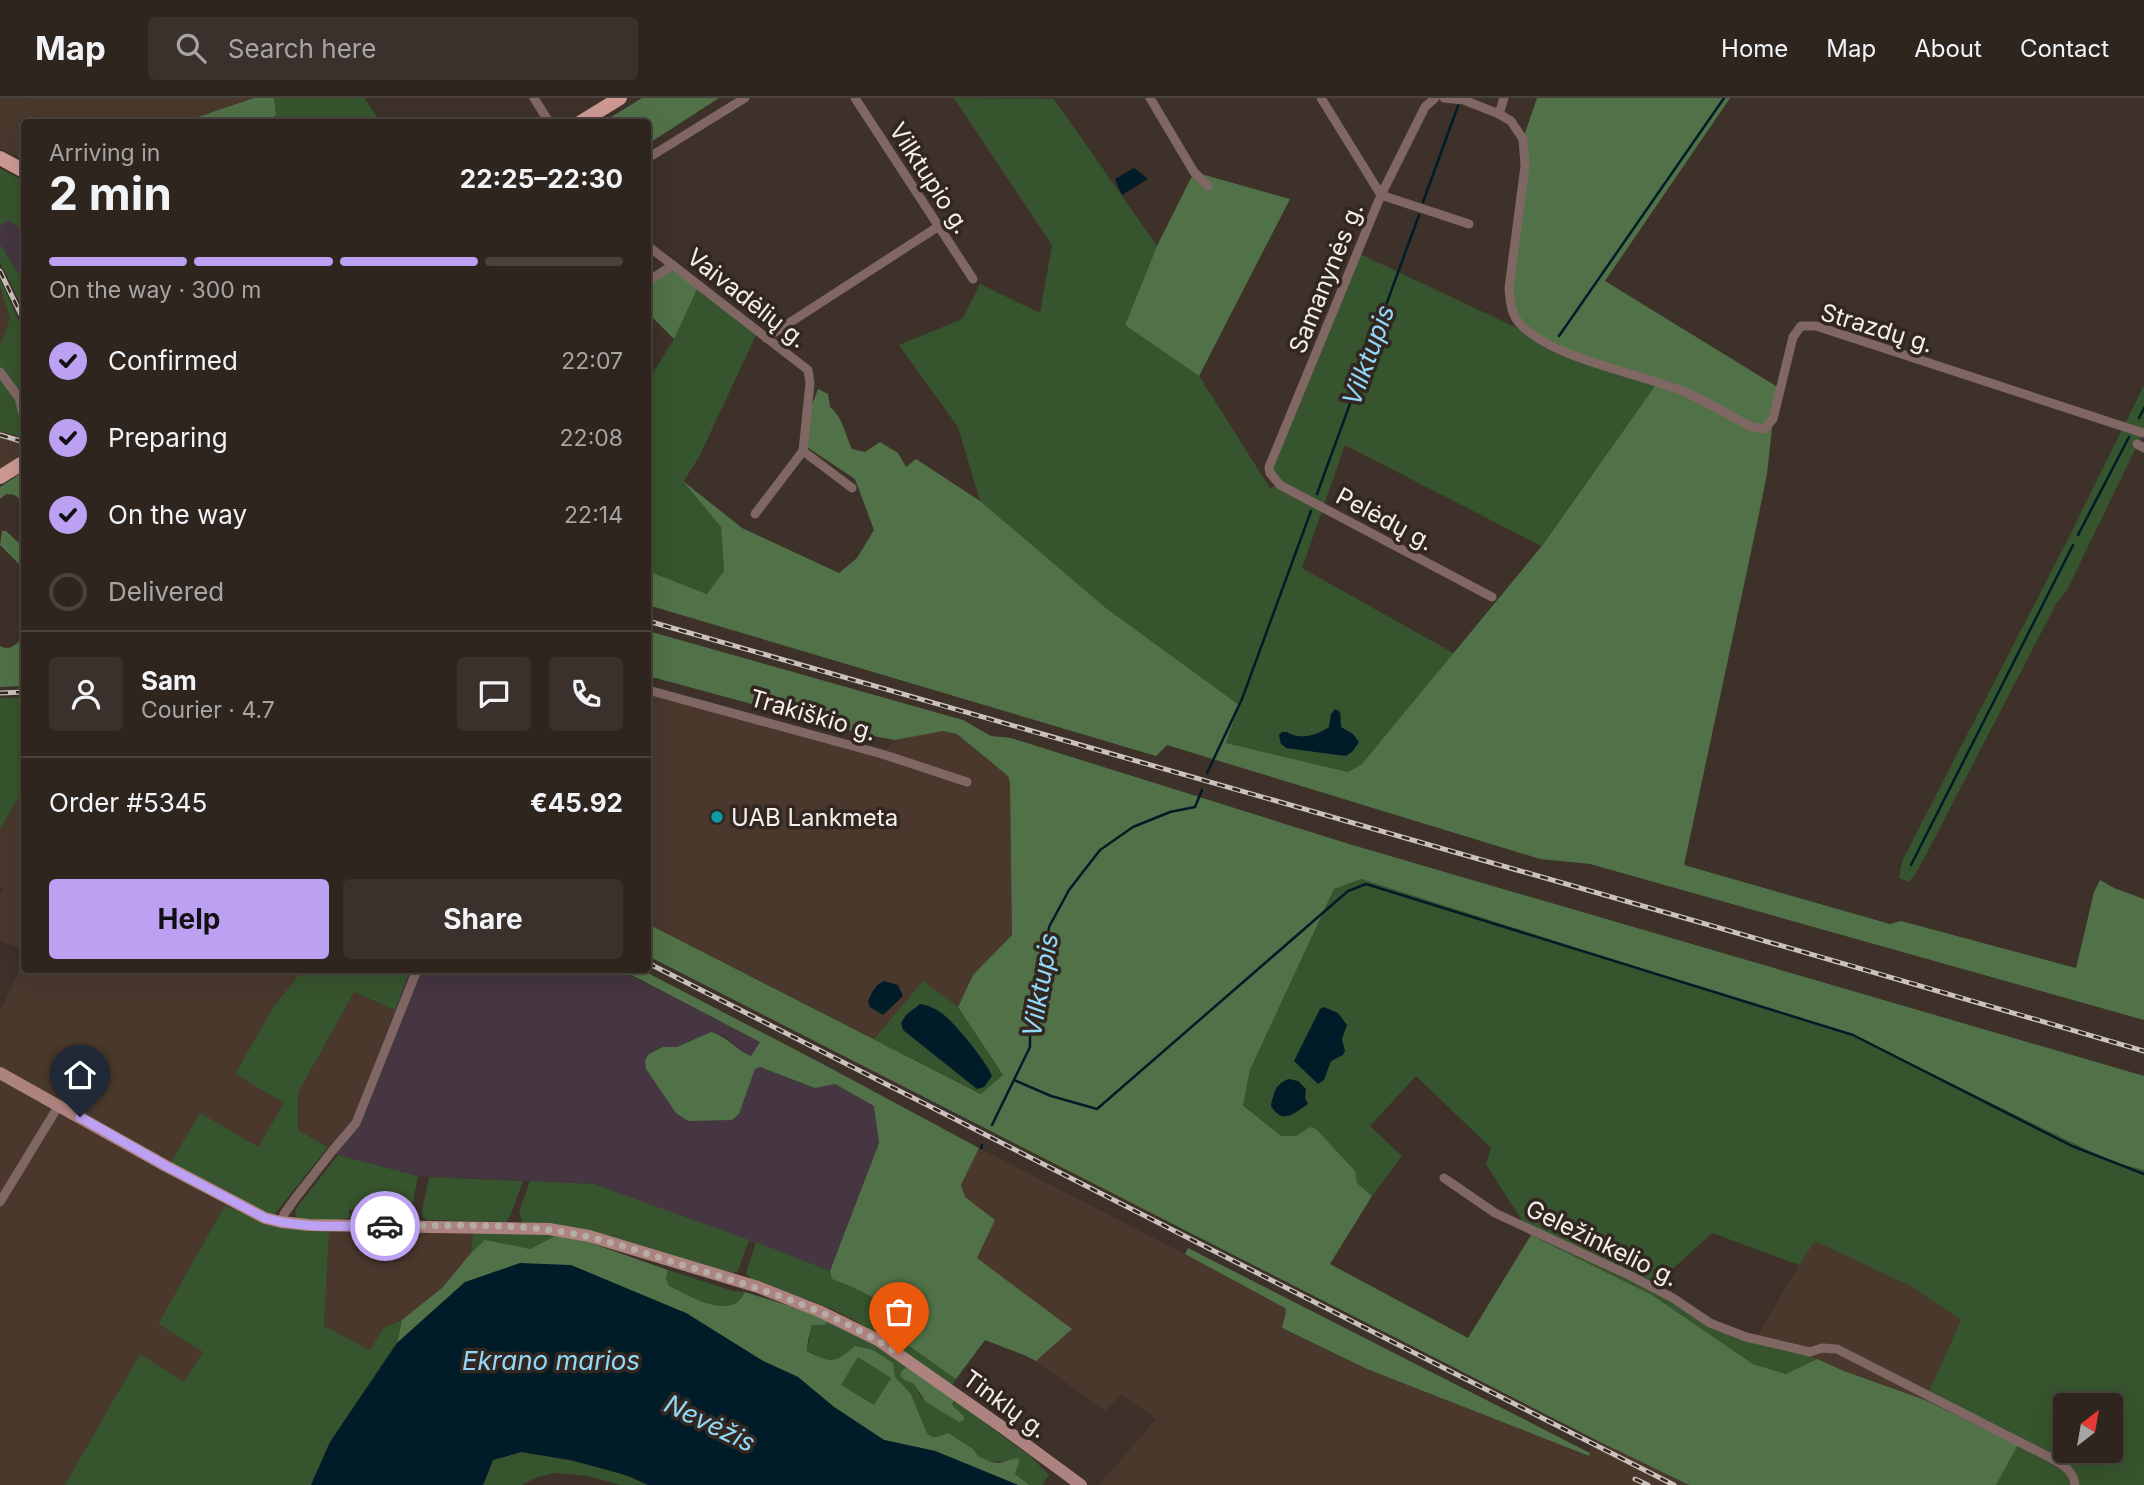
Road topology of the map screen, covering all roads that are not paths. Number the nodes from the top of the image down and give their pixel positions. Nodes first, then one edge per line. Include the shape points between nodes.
1 (534, 98) edge
2 (620, 98) edge
3 (745, 98) edge
4 (855, 98) edge
5 (1150, 98) edge
6 (1321, 98) edge
7 (1435, 98) edge
8 (1444, 98) edge
9 (1504, 98) edge
10 (1499, 114) junction
11 (547, 119) edge
12 (586, 119) edge
13 (651, 156) edge
14 (0, 158) edge
15 (21, 169) edge
16 (1209, 186) dead end
17 (1381, 195) junction
18 (1469, 224) dead end
19 (939, 226) junction
20 (651, 248) edge
21 (673, 265) junction
22 (651, 279) edge
23 (973, 279) dead end
24 (766, 338) junction
25 (0, 372) edge
26 (21, 406) edge
27 (2143, 433) edge
28 (803, 451) junction
29 (21, 463) edge
30 (1269, 467) joint
31 (0, 477) edge
32 (852, 488) dead end
33 (755, 514) dead end
34 (1492, 597) dead end
35 (651, 691) edge
36 (967, 782) dead end
37 (416, 973) edge
38 (0, 1073) edge
39 (59, 1105) junction
40 (1444, 1178) dead end
41 (0, 1202) edge
42 (281, 1222) junction
43 (1081, 1485) edge
44 (2075, 1485) edge

1 - 11 street
2 - 12 main road
3 - 13 street
4 - 19 street, Vilktupio g.
5 - 16 street via 1194,172
6 - 17 street
7 - 17 street, Samanynės g. via 1425,107
8 - 10 street via 1464,100
9 - 10 street
10 - 27 street, Strazdų g. via 1511,121 1523,139 1525,166 1510,306 1518,322 1565,352 1686,393 1764,429 1773,419 1793,337 1801,326 1816,326
14 - 15 main road
17 - 18 street
17 - 30 street, Samanynės g.
19 - 23 street, Vilktupio g.
19 - 24 street
20 - 21 street, Vaivadėlių g.
21 - 22 street
21 - 24 street, Vaivadėlių g.
24 - 28 street, Vaivadėlių g. via 808,370
25 - 26 street
28 - 32 street
28 - 33 street
29 - 31 main road
30 - 34 street, Pelėdų g. via 1280,485
35 - 36 street, Trakiškio g.
37 - 42 street via 356,1123
38 - 39 main road, Tinklų g.
39 - 41 street
39 - 42 main road, Tinklų g. via 249,1211
40 - 44 street, Geležinkelio g. via 1496,1213 1631,1276 1710,1323 1810,1352 1837,1349 2063,1465
42 - 43 main road, Tinklų g. via 549,1229 589,1236 758,1287 878,1340

